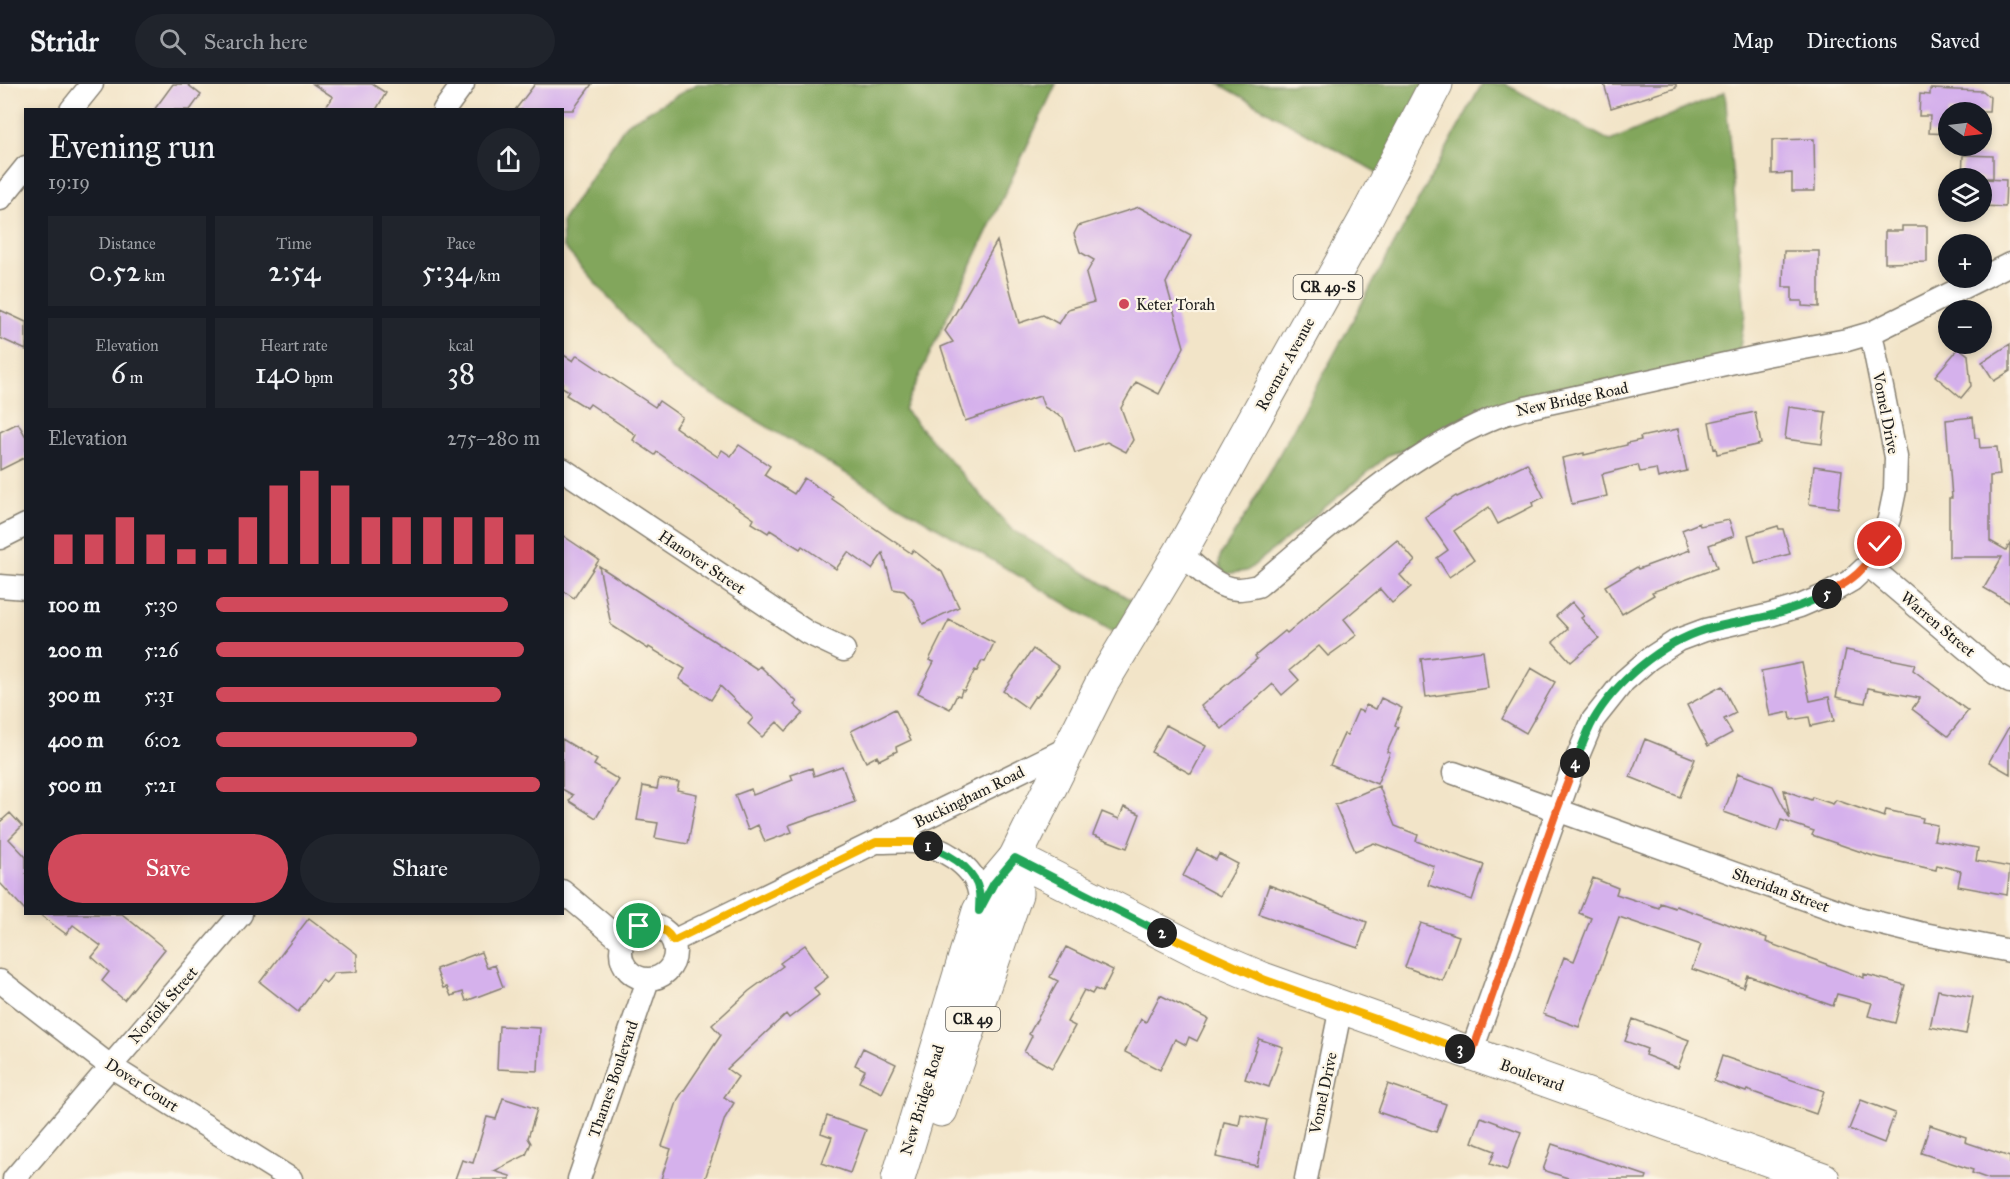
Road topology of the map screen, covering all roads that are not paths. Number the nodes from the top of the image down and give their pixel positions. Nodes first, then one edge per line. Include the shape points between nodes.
1 (92, 84) edge
2 (463, 84) edge
3 (1436, 84) edge
4 (73, 108) edge
5 (445, 108) edge
6 (24, 169) edge
7 (0, 199) edge
8 (2010, 264) edge
9 (1871, 333) junction
10 (564, 470) edge
11 (24, 526) edge
12 (2, 536) edge
13 (1180, 552) junction
14 (1868, 565) junction
15 (0, 586) edge
16 (24, 588) edge
17 (844, 650) dead end
18 (2010, 682) edge
19 (1070, 747) junction
20 (1454, 773) dead end
21 (1557, 810) junction
22 (876, 842) junction
23 (1015, 858) junction
24 (564, 893) edge
25 (979, 911) junction
26 (240, 915) edge
27 (673, 941) junction
28 (623, 942) junction
29 (2010, 951) edge
30 (648, 980) junction
31 (0, 981) edge
32 (1341, 1007) junction
33 (1472, 1053) junction
34 (110, 1066) junction
35 (14, 1179) edge
36 (291, 1179) edge
37 (579, 1179) edge
38 (898, 1179) edge
39 (917, 1179) edge
40 (1306, 1179) edge
41 (1823, 1179) edge

1 - 4 street
2 - 5 street
3 - 13 main road, Roemer Avenue / CR 49-S
6 - 7 street
8 - 9 street, New Bridge Road
9 - 13 street, New Bridge Road via 1492,418 1428,451 1394,474 1258,586 1240,589 1218,583
9 - 14 street, Vomel Drive via 1896,457 1889,519
10 - 17 street, Hanover Street via 808,633
11 - 12 street
13 - 19 main road, Roemer Avenue / CR 49 via 1102,683
14 - 18 street, Warren Street
14 - 21 street, Vomel Drive via 1852,580 1800,606 1705,630 1678,640 1649,659 1624,681 1593,720
15 - 16 street
19 - 22 street, Buckingham Road
19 - 23 main road, New Bridge Road / CR 49
20 - 21 street, Sheridan Street
21 - 29 street, Sheridan Street via 1858,918
21 - 33 street, Vomel Drive
22 - 25 street via 925,844 956,860 967,869 979,891
22 - 27 street, Buckingham Road
23 - 25 main road, New Bridge Road / CR 49 via 994,883
23 - 32 main road, Boulevard via 1202,953
23 - 39 main road, New Bridge Road / CR 49 via 1017,894
24 - 28 street
25 - 38 main road, New Bridge Road / CR 49
26 - 34 street, Norfolk Street
27 - 28 street via 666,931 648,925 630,931
27 - 30 street via 672,965 660,977
28 - 30 street via 623,964 635,977
30 - 37 street, Thames Boulevard
31 - 34 street, Dover Court
32 - 33 main road, Boulevard
32 - 40 street, Vomel Drive
33 - 41 main road, Boulevard
34 - 35 street, Norfolk Street
34 - 36 street, Dover Court

